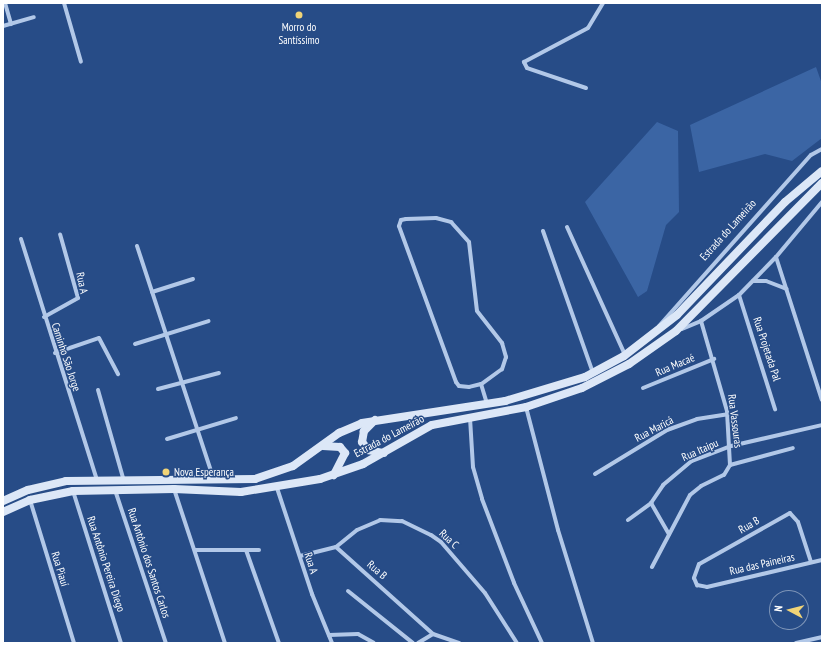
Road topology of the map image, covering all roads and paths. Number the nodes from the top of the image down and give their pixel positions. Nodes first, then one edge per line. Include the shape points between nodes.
1 (4, 3) edge
2 (64, 3) edge
3 (604, 3) edge
4 (34, 17) dead end
5 (11, 24) junction
6 (3, 26) edge
7 (81, 62) dead end
8 (586, 88) dead end
9 (822, 149) edge
10 (822, 171) edge
11 (822, 183) edge
12 (822, 202) edge
13 (567, 227) dead end
14 (543, 231) dead end
15 (60, 234) dead end
16 (20, 239) dead end
17 (136, 246) dead end
18 (776, 257) junction
19 (193, 279) dead end
20 (753, 281) junction
21 (786, 289) junction
22 (152, 292) junction
23 (739, 296) junction
24 (44, 317) junction
25 (701, 321) junction
26 (209, 322) dead end
27 (676, 331) junction
28 (654, 332) junction
29 (166, 333) junction
30 (135, 344) dead end
31 (55, 353) junction
32 (625, 355) junction
33 (714, 359) junction
34 (219, 373) dead end
35 (593, 373) junction
36 (118, 374) dead end
37 (481, 384) junction
38 (182, 385) junction
39 (643, 388) dead end
40 (158, 389) dead end
41 (98, 390) dead end
42 (822, 400) edge
43 (486, 404) junction
44 (526, 407) junction
45 (775, 409) dead end
46 (728, 414) junction
47 (236, 418) dead end
48 (470, 418) junction
49 (376, 420) junction
50 (822, 425) edge
51 (196, 431) junction
52 (167, 439) dead end
53 (321, 446) junction
54 (731, 446) junction
55 (793, 448) dead end
56 (384, 454) junction
57 (730, 465) junction
58 (595, 474) dead end
59 (334, 475) junction
60 (123, 478) junction
61 (97, 480) junction
62 (214, 481) junction
63 (174, 488) junction
64 (277, 488) junction
65 (115, 489) junction
66 (73, 491) junction
67 (3, 500) edge
68 (30, 500) junction
69 (651, 503) junction
70 (3, 512) edge
71 (628, 520) dead end
72 (669, 534) junction
73 (336, 547) junction
74 (194, 550) junction
75 (246, 550) junction
76 (259, 550) dead end
77 (300, 556) junction
78 (822, 560) edge
79 (811, 562) junction
80 (652, 567) dead end
81 (707, 586) joint
82 (348, 591) dead end
83 (433, 634) junction
84 (329, 635) junction
85 (822, 637) edge
86 (74, 643) edge
87 (121, 643) edge
88 (166, 643) edge
89 (225, 643) edge
90 (279, 643) edge
91 (332, 643) edge
92 (374, 643) edge
93 (413, 643) edge
94 (418, 643) edge
95 (459, 643) edge
96 (517, 643) edge
97 (542, 643) edge
98 (593, 643) edge
99 (796, 643) edge

1 - 5 street
2 - 7 street
3 - 8 street via 588,28 524,62 527,68
4 - 5 street
5 - 6 street
9 - 28 street, Estrada do Lameirão via 811,155 670,309
10 - 28 main road, Estrada do Lameirão via 786,202 698,295
11 - 27 main road, Estrada do Lameirão via 805,196 707,303
12 - 18 street, Estrada do Lameirão
13 - 32 street
14 - 35 street
15 - 24 street, Rua A via 78,298
16 - 24 street, Caminho São Jorge
17 - 22 street
18 - 20 street, Estrada do Lameirão
18 - 21 street
19 - 22 street
20 - 21 street via 766,281
20 - 23 street, Estrada do Lameirão
21 - 42 street
22 - 29 street
23 - 25 street, Estrada do Lameirão
23 - 45 street, Rua Projetada Pal
24 - 31 street, Caminho São Jorge
25 - 27 street, Estrada do Lameirão
25 - 33 street, Rua Vassouras
26 - 29 street
27 - 44 main road, Estrada do Lameirão via 605,377
28 - 32 main road, Estrada do Lameirão
29 - 30 street
29 - 38 street
31 - 36 street via 99,338
31 - 61 street, Caminho São Jorge
32 - 35 main road, Estrada do Lameirão
33 - 39 street, Rua Macaé
33 - 46 street, Rua Vassouras
34 - 38 street
35 - 43 main road, Estrada do Lameirão via 545,390
37 - 37 street via 502,369 506,357 502,343 477,311 469,242 457,227 447,220 401,220 402,239 456,382 466,388
37 - 43 street
38 - 40 street
38 - 51 street
41 - 60 street
43 - 49 main road, Estrada do Lameirão
44 - 48 main road, Estrada do Lameirão
44 - 98 street via 558,530
46 - 54 street, Rua Vassouras
46 - 58 street, Rua Maricá via 697,419 667,430
47 - 51 street
48 - 56 main road, Estrada do Lameirão via 432,425
48 - 97 street via 473,467 500,549
49 - 53 main road, Estrada do Lameirão via 339,433
49 - 56 main road via 364,431 362,442 368,450
50 - 54 street, Rua Itaipu
51 - 52 street
51 - 62 street
53 - 59 main road via 340,446 345,453
53 - 62 main road, Estrada do Lameirão via 293,466 271,475 242,481
54 - 57 street, Rua Vassouras
54 - 69 street, Rua Itaipu via 684,466 663,486
55 - 57 street
56 - 59 main road, Estrada do Lameirão
57 - 72 street via 724,475 701,486 690,496
59 - 64 main road, Estrada do Lameirão
60 - 61 main road, Estrada do Lameirão
60 - 62 main road, Estrada do Lameirão
61 - 67 main road, Estrada do Lameirão via 47,485
63 - 64 main road, Estrada do Lameirão via 241,492
63 - 65 main road, Estrada do Lameirão
63 - 74 street
64 - 77 street, Rua A
65 - 66 main road, Estrada do Lameirão
65 - 88 street, Rua Antônio dos Santos Carlos
66 - 68 main road, Estrada do Lameirão
66 - 87 street, Rua Antônio Pereira Diego
68 - 70 main road, Estrada do Lameirão
68 - 86 street, Rua Piauí
69 - 71 street, Rua Itaipu
69 - 72 street
72 - 80 street
73 - 77 street
73 - 83 street, Rua B
73 - 96 street, Rua C via 357,530 380,520 402,521 431,535 441,542 484,593
74 - 75 street
74 - 89 street
75 - 76 street
75 - 90 street
77 - 84 street, Rua A
78 - 79 street, Rua das Paineiras
79 - 81 street, Rua das Paineiras
79 - 81 street, Rua B via 798,522 790,513 699,564 695,570 695,582
82 - 93 street
83 - 94 street
83 - 95 street
84 - 91 street, Rua A
84 - 92 street via 358,634
85 - 99 street

